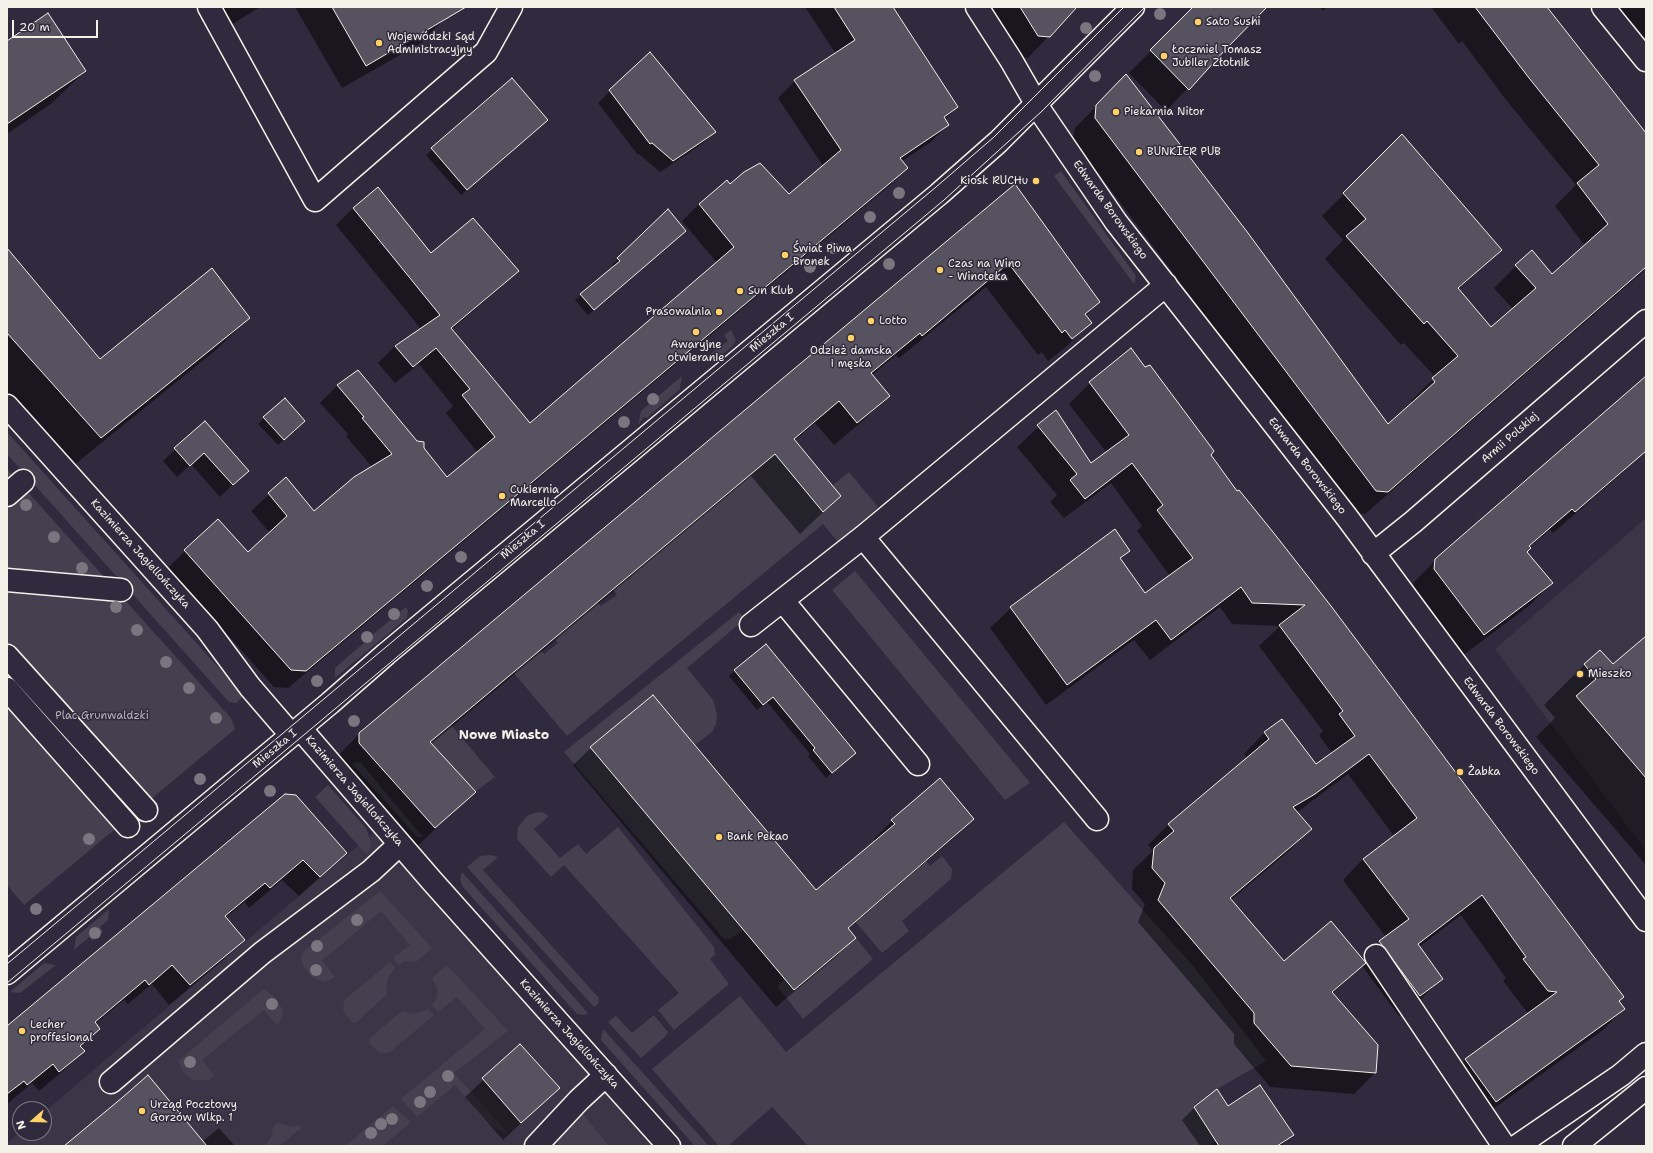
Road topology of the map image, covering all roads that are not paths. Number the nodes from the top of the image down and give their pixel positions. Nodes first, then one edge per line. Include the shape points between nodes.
1 (209, 7) edge
2 (511, 7) edge
3 (977, 7) edge
4 (1134, 7) edge
5 (1604, 7) edge
6 (1646, 60) edge
7 (1037, 104) junction
8 (1166, 285) junction
9 (1646, 321) edge
10 (7, 406) edge
11 (23, 481) dead end
12 (7, 495) edge
13 (863, 537) junction
14 (1373, 554) junction
15 (7, 580) edge
16 (121, 590) dead end
17 (783, 601) junction
18 (751, 625) dead end
19 (7, 656) edge
20 (7, 689) edge
21 (295, 732) junction
22 (918, 764) dead end
23 (146, 810) dead end
24 (1097, 819) dead end
25 (128, 826) dead end
26 (400, 844) junction
27 (1646, 920) edge
28 (1376, 956) dead end
29 (10, 965) edge
30 (1646, 1054) edge
31 (606, 1076) junction
32 (111, 1082) dead end
33 (1646, 1088) edge
34 (536, 1146) edge
35 (669, 1146) edge
36 (1504, 1146) edge
37 (1517, 1146) edge
38 (1574, 1146) edge

1 - 2 street via 315,200 486,52
3 - 7 street, Edwarda Borowskiego
4 - 7 street, Mieszka I
5 - 6 street
7 - 8 street, Edwarda Borowskiego via 1099,197
7 - 21 street, Mieszka I via 939,194
8 - 13 street
8 - 14 street, Edwarda Borowskiego
9 - 14 street, Armii Polskiej
10 - 21 street, Kazimierza Jagiellończyka via 207,629 250,687 287,730
11 - 12 street
13 - 17 street
13 - 24 street
14 - 27 street, Edwarda Borowskiego
15 - 16 street
17 - 18 street
17 - 22 street
19 - 23 street
20 - 25 street
21 - 26 street, Kazimierza Jagiellończyka via 305,734
21 - 29 street, Mieszka I
26 - 31 street, Kazimierza Jagiellończyka
26 - 32 street via 371,871 262,953
28 - 36 street
30 - 37 street via 1615,1080
31 - 34 street via 579,1100
31 - 35 street, Kazimierza Jagiellończyka
33 - 38 street

